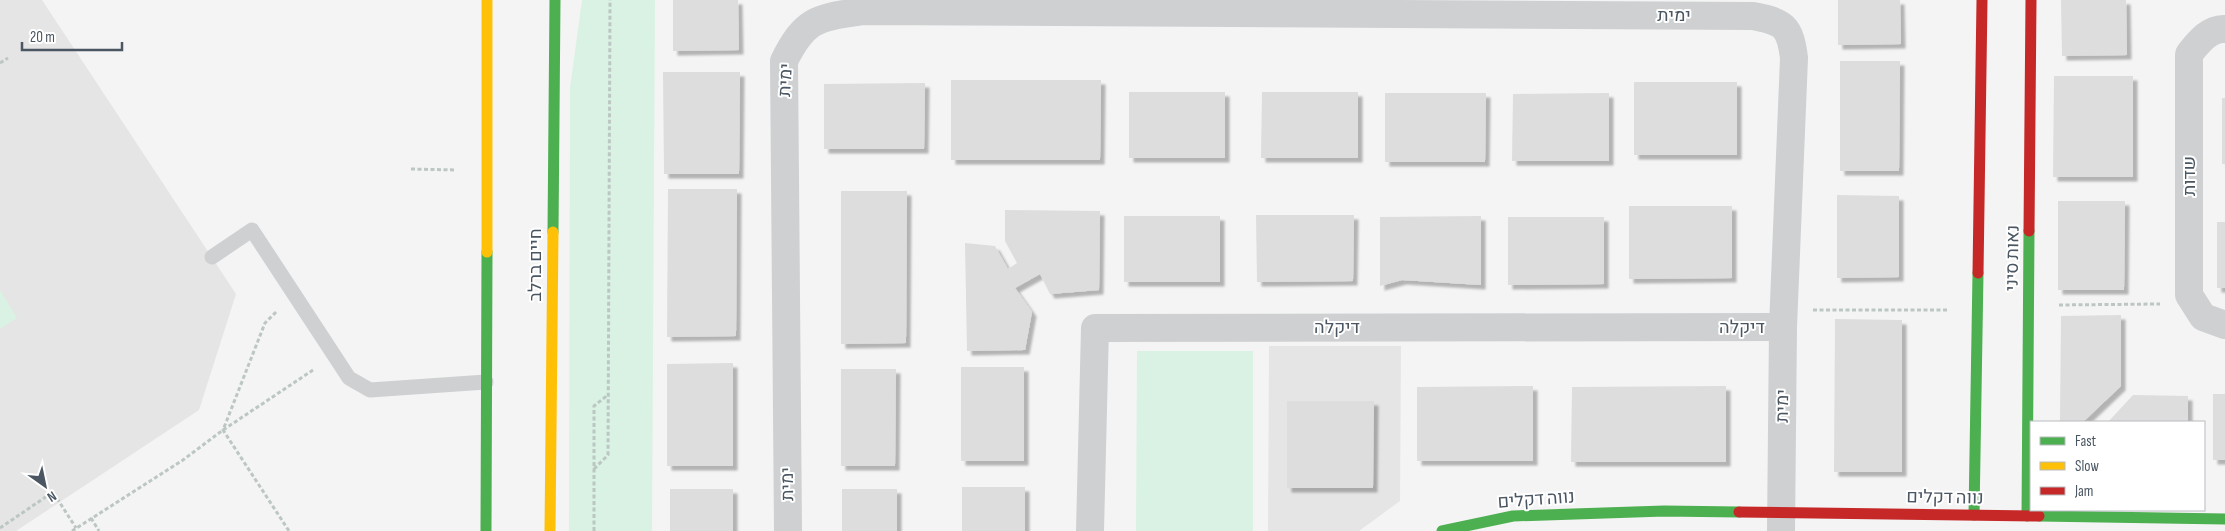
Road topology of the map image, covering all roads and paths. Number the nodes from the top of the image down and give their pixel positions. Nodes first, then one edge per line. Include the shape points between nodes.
1 (487, 0) edge
2 (555, 0) edge
3 (610, 0) edge
4 (1982, 0) edge
5 (2032, 0) edge
6 (2225, 28) edge
7 (8, 58) dead end
8 (0, 63) edge
9 (411, 169) dead end
10 (487, 170) junction
11 (212, 257) dead end
12 (294, 296) junction
13 (2195, 304) junction
14 (2029, 305) junction
15 (1978, 310) junction
16 (1784, 319) junction
17 (2225, 325) edge
18 (334, 356) junction
19 (486, 382) junction
20 (609, 394) junction
21 (223, 430) junction
22 (594, 469) junction
23 (1664, 511) junction
24 (1974, 515) junction
25 (2026, 516) junction
26 (91, 518) junction
27 (2225, 519) edge
28 (1780, 522) edge
29 (1601, 525) dead end
30 (0, 528) edge
31 (74, 530) edge
32 (99, 531) edge
33 (290, 531) edge
34 (486, 531) edge
35 (550, 531) edge
36 (594, 531) edge
37 (788, 531) edge
38 (1090, 531) edge
39 (1442, 531) edge

1 - 10 street
2 - 35 street, חיים ברלב
3 - 20 path
4 - 15 street, נאות סיני
5 - 14 street, נאות סיני
6 - 13 street, שדות via 2203,37 2189,54 2189,296
7 - 8 path
9 - 10 path
10 - 19 street
11 - 12 lane via 252,230
12 - 18 lane
12 - 21 path via 264,323
13 - 14 path
13 - 17 street via 2204,317
14 - 25 street, נאות סיני
15 - 16 path
15 - 24 street, נאות סיני
16 - 28 street, ימית
16 - 37 street, ימית via 1794,58 1792,40 1785,26 1772,20 1743,16 874,11 832,15 809,24 793,43 784,61
16 - 38 street, דיקלה via 1095,328
18 - 19 lane via 350,378 370,390
18 - 21 path
19 - 34 street
20 - 22 path via 608,455
20 - 22 path via 594,406
21 - 26 path via 183,460
21 - 33 path
22 - 36 path
23 - 28 street, נווה דקלים
23 - 29 street, נווה דקלים
23 - 39 street, נווה דקלים via 1513,516
24 - 25 street, נווה דקלים
24 - 28 street, נווה דקלים
25 - 27 street, נווה דקלים
26 - 31 path
26 - 32 path
30 - 31 path via 52,492

